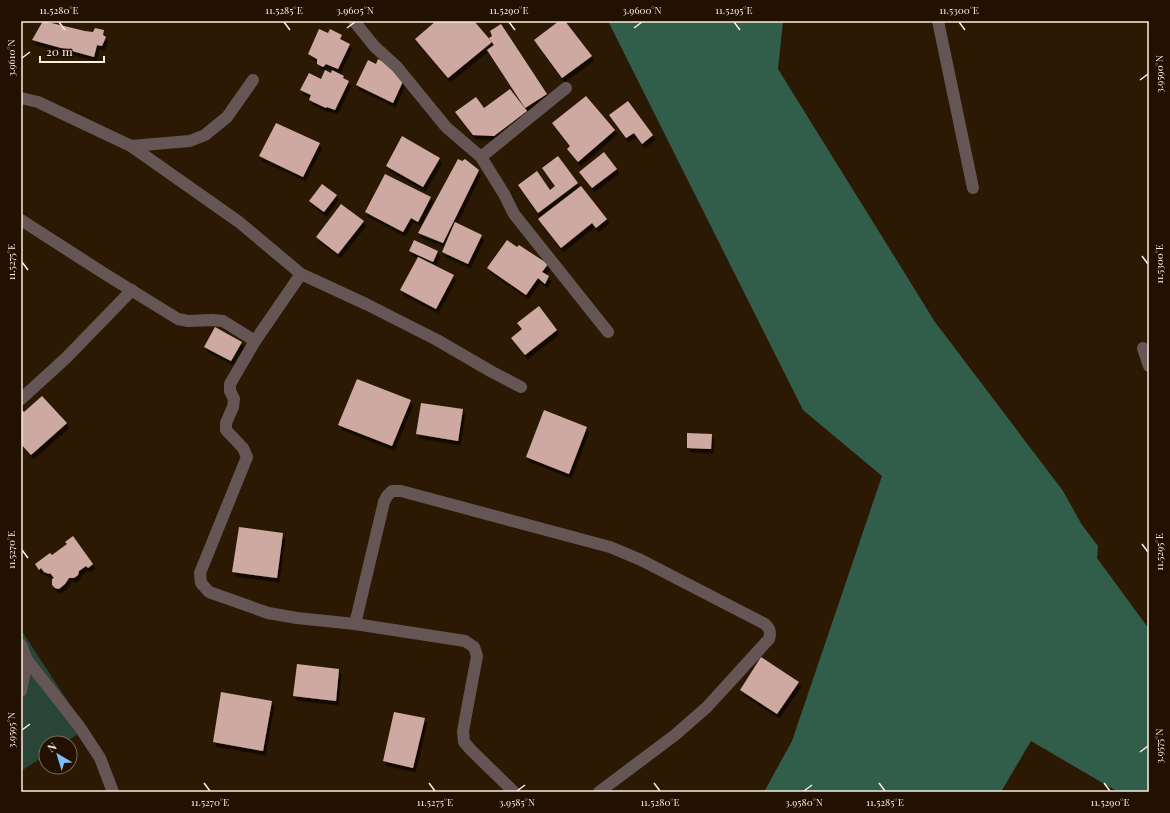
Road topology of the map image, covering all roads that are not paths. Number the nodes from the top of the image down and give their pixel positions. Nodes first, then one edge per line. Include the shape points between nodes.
1 (354, 21) edge
2 (938, 21) edge
3 (253, 80) dead end
4 (566, 88) dead end
5 (21, 98) edge
6 (131, 146) junction
7 (481, 157) junction
8 (973, 188) dead end
9 (21, 220) edge
10 (301, 274) junction
11 (132, 290) junction
12 (608, 332) dead end
13 (255, 341) junction
14 (1143, 348) dead end
15 (1149, 366) edge
16 (521, 387) dead end
17 (21, 399) edge
18 (355, 624) junction
19 (21, 645) edge
20 (27, 660) junction
21 (21, 691) edge
22 (113, 792) edge
23 (514, 792) edge
24 (598, 792) edge

1 - 7 street via 374,46 397,67 446,127
2 - 8 street
3 - 6 street via 227,117 205,135 190,141
4 - 7 street
5 - 6 street via 38,102
6 - 10 street via 239,222
7 - 12 street via 514,214
9 - 11 street
10 - 13 street
10 - 16 street via 437,340
11 - 13 street via 178,318 188,322 224,321
11 - 17 street via 66,358
13 - 18 street via 230,384 234,400 226,424 226,430 243,448 247,457 200,573 201,583 209,592 268,613
14 - 15 street
18 - 23 street via 465,642 474,647 477,656 463,731 464,742
18 - 24 street via 384,502 392,491 401,491 610,547 641,560 769,628 769,639 707,707 675,735
19 - 20 street
20 - 21 street
20 - 22 street via 79,726 100,758

